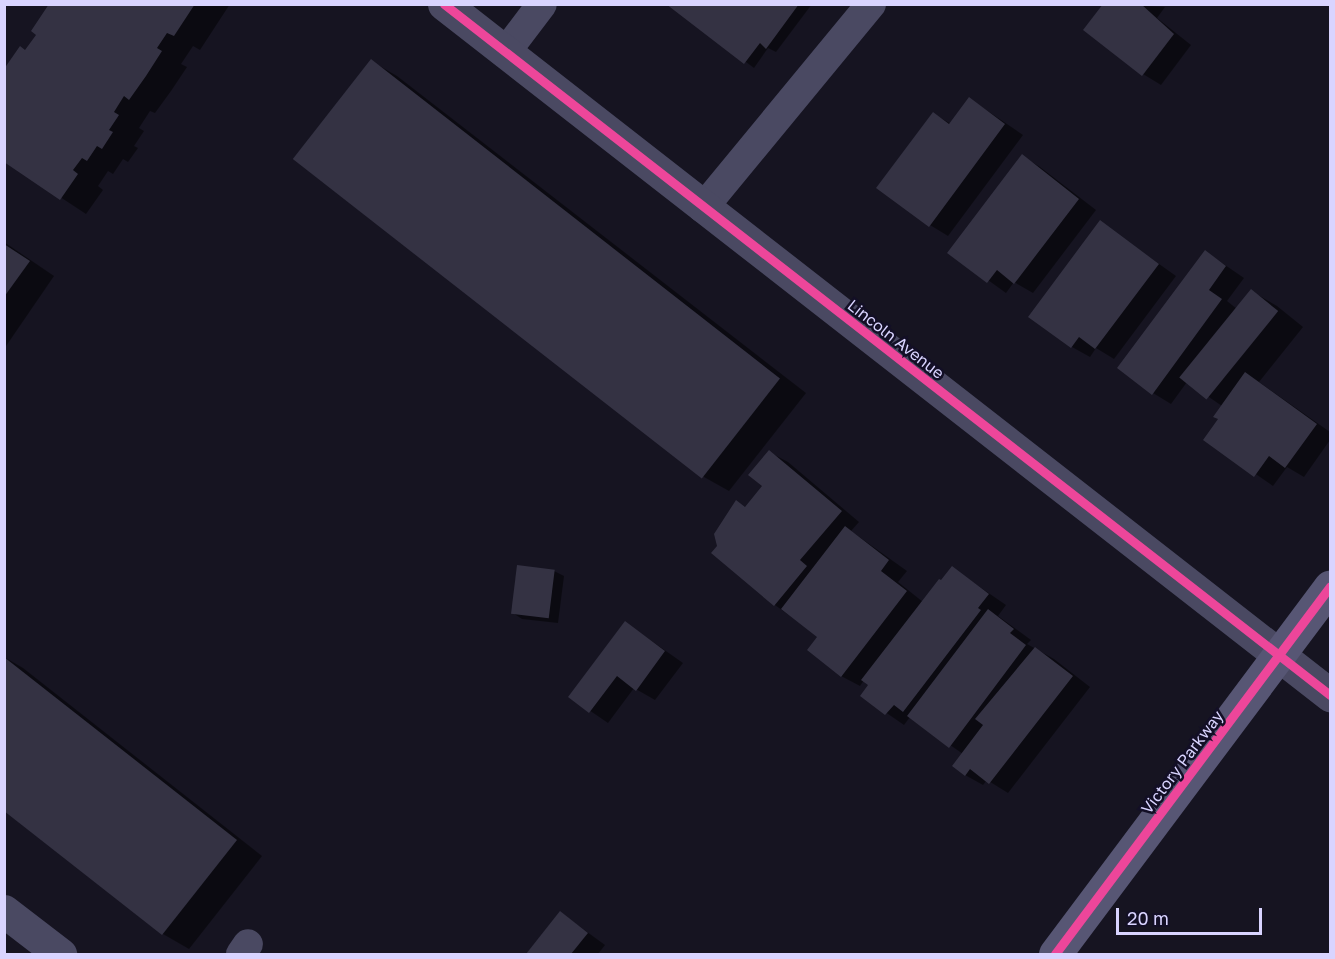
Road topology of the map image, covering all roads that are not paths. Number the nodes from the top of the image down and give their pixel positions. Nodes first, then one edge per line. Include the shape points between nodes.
1 (444, 4) edge
2 (542, 4) edge
3 (871, 4) edge
4 (505, 53) junction
5 (703, 208) junction
6 (1330, 586) edge
7 (1281, 656) junction
8 (1330, 695) edge
9 (4, 911) edge
10 (60, 954) edge
11 (1055, 954) edge

1 - 4 street, Lincoln Avenue
2 - 4 lane
3 - 5 lane
4 - 5 street, Lincoln Avenue
5 - 7 street, Lincoln Avenue
6 - 7 street, Victory Parkway
7 - 8 street, Lincoln Avenue
7 - 11 street, Victory Parkway
9 - 10 street

